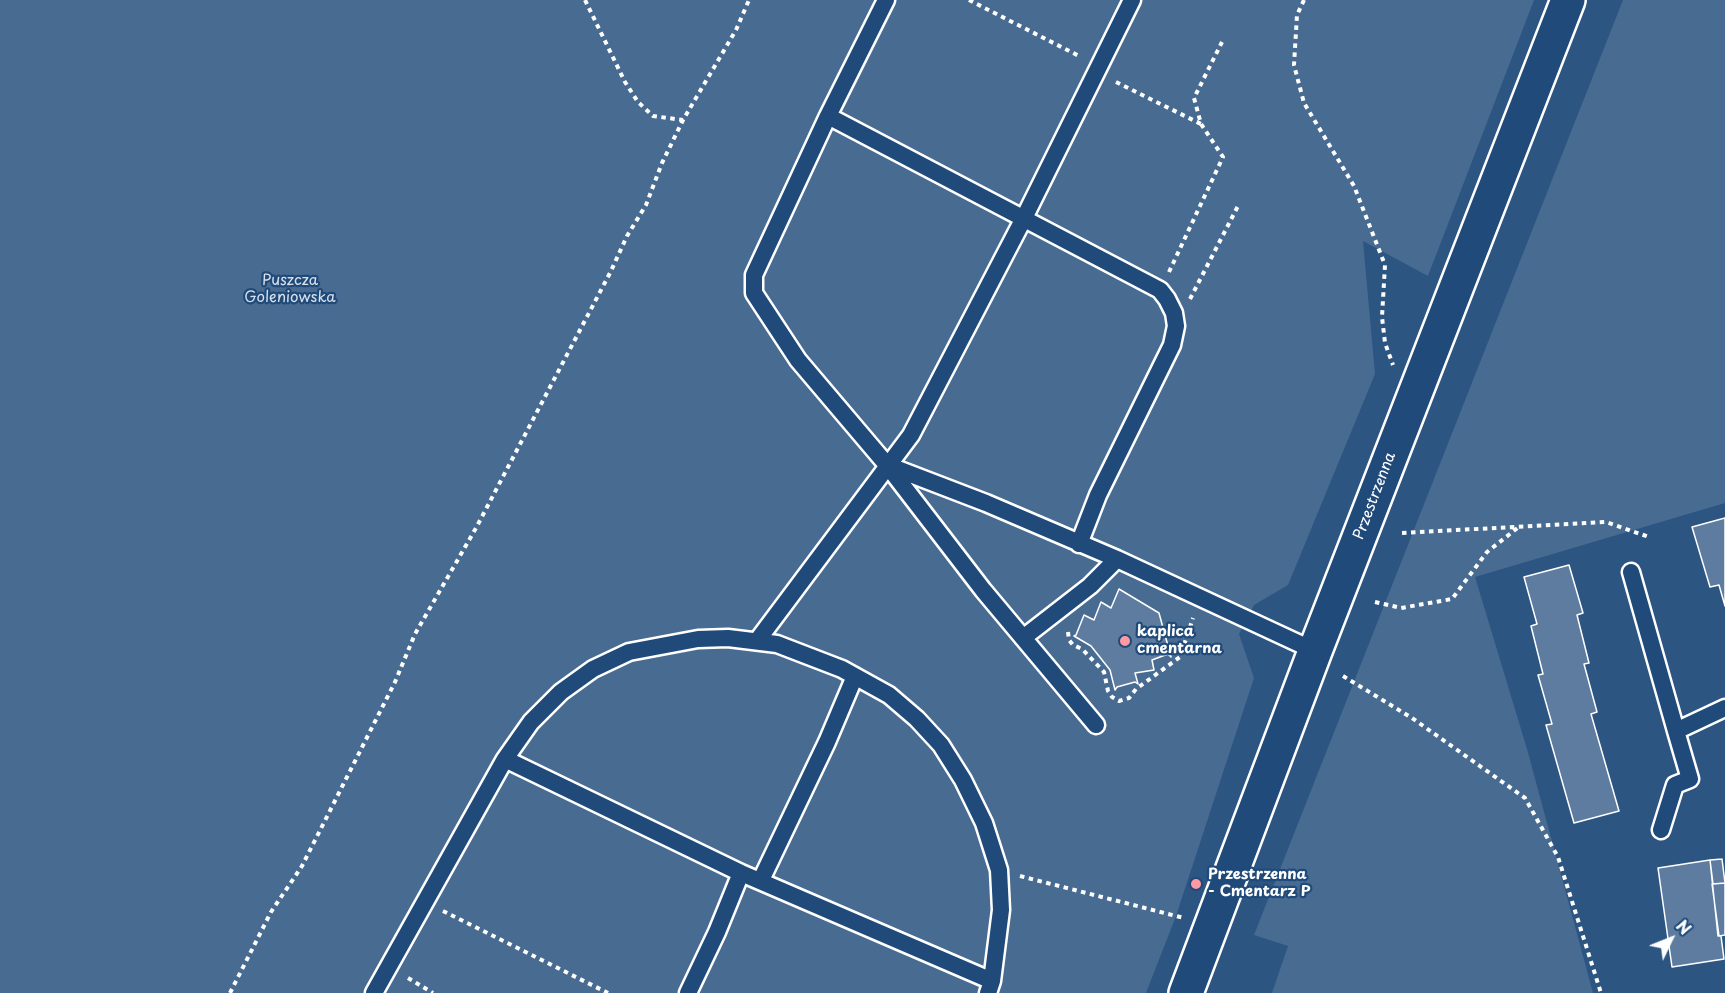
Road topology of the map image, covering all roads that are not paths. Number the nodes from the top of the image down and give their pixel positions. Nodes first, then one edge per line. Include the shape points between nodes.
1 (886, 0) edge
2 (1132, 0) edge
3 (1568, 0) edge
4 (828, 116) junction
5 (1024, 218) junction
6 (887, 465) junction
7 (1079, 544) junction
8 (1117, 559) junction
9 (1631, 572) dead end
10 (1023, 638) junction
11 (757, 641) junction
12 (1315, 651) junction
13 (855, 676) junction
14 (1725, 708) edge
15 (1096, 725) dead end
16 (1676, 731) junction
17 (505, 759) junction
18 (1661, 830) dead end
19 (741, 873) junction
20 (761, 880) junction
21 (990, 987) edge
22 (374, 993) edge
23 (688, 993) edge
24 (1186, 993) edge

1 - 4 lane
2 - 5 lane
3 - 12 street, Przestrzenna
4 - 5 lane
4 - 6 lane via 754,275 754,293 798,360
5 - 6 lane via 911,435
5 - 7 lane via 1160,290 1174,313 1172,345 1098,495
6 - 7 lane
6 - 10 lane
6 - 11 lane
7 - 8 lane
8 - 10 lane via 1090,586
8 - 12 lane
9 - 16 lane
10 - 15 lane
11 - 13 lane via 803,652
11 - 17 lane via 698,639 629,652 593,669 561,692 531,722
12 - 24 street, Przestrzenna
13 - 20 lane
13 - 21 lane via 889,695 942,745 984,823 999,870 1001,910
14 - 16 lane
16 - 18 lane via 1690,778 1675,785
17 - 19 lane
17 - 22 lane
19 - 20 lane
19 - 23 lane
20 - 21 lane

